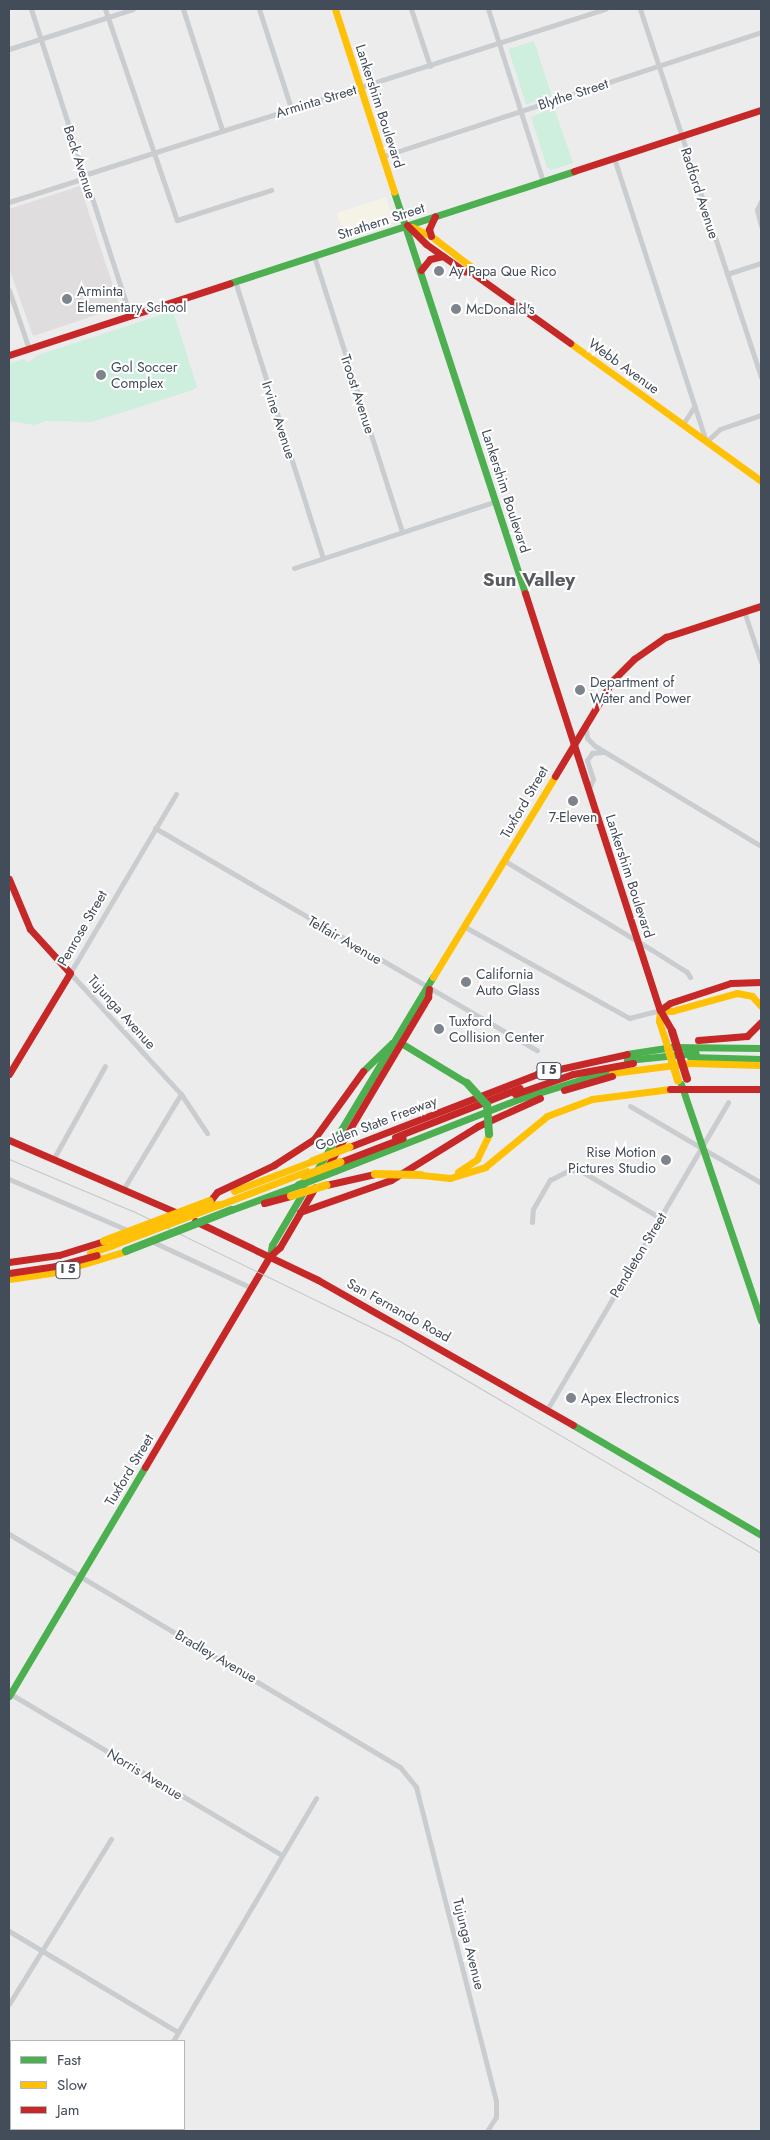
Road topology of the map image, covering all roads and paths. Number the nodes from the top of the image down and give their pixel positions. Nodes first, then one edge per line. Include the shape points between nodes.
1 (31, 9) edge
2 (105, 9) edge
3 (133, 9) edge
4 (183, 9) edge
5 (259, 9) edge
6 (335, 9) edge
7 (411, 9) edge
8 (488, 9) edge
9 (604, 9) edge
10 (640, 9) edge
11 (108, 17) junction
12 (761, 32) edge
13 (40, 39) junction
14 (499, 43) junction
15 (9, 49) edge
16 (430, 66) junction
17 (659, 66) junction
18 (361, 87) junction
19 (291, 108) junction
20 (761, 110) edge
21 (521, 111) junction
22 (222, 130) junction
23 (681, 136) junction
24 (154, 152) junction
25 (384, 156) junction
26 (614, 158) junction
27 (85, 176) junction
28 (543, 181) junction
29 (271, 190) dead end
30 (9, 202) edge
31 (759, 203) edge
32 (435, 216) junction
33 (407, 225) junction
34 (761, 226) edge
35 (431, 236) junction
36 (314, 256) junction
37 (443, 256) junction
38 (761, 263) edge
39 (421, 270) junction
40 (471, 272) junction
41 (727, 274) junction
42 (235, 281) junction
43 (9, 290) edge
44 (130, 316) junction
45 (29, 349) junction
46 (9, 356) edge
47 (761, 377) edge
48 (694, 407) junction
49 (761, 416) edge
50 (683, 424) junction
51 (706, 442) junction
52 (761, 481) edge
53 (496, 501) junction
54 (402, 532) junction
55 (323, 558) junction
56 (294, 568) dead end
57 (761, 606) edge
58 (744, 611) junction
59 (761, 662) edge
60 (586, 722) junction
61 (574, 743) junction
62 (603, 752) junction
63 (589, 789) junction
64 (176, 794) dead end
65 (155, 828) junction
66 (761, 846) edge
67 (504, 861) junction
68 (9, 879) edge
69 (465, 926) junction
70 (638, 941) junction
71 (70, 973) junction
72 (690, 977) dead end
73 (761, 982) edge
74 (429, 989) junction
75 (761, 1006) edge
76 (660, 1010) junction
77 (761, 1022) edge
78 (392, 1043) junction
79 (401, 1043) junction
80 (672, 1047) junction
81 (761, 1048) edge
82 (537, 1050) dead end
83 (761, 1057) edge
84 (761, 1065) edge
85 (105, 1066) dead end
86 (626, 1070) junction
87 (9, 1074) edge
88 (373, 1074) junction
89 (686, 1083) junction
90 (761, 1090) edge
91 (181, 1094) junction
92 (371, 1094) junction
93 (728, 1102) dead end
94 (630, 1106) dead end
95 (207, 1133) dead end
96 (9, 1140) edge
97 (703, 1148) junction
98 (54, 1158) junction
99 (421, 1176) junction
100 (9, 1178) edge
101 (761, 1183) edge
102 (124, 1188) junction
103 (210, 1201) junction
104 (225, 1207) junction
105 (241, 1207) junction
106 (300, 1212) junction
107 (660, 1218) junction
108 (532, 1222) dead end
109 (119, 1248) junction
110 (270, 1256) junction
111 (9, 1262) edge
112 (9, 1271) edge
113 (9, 1279) edge
114 (253, 1288) junction
115 (761, 1321) edge
116 (548, 1408) junction
117 (9, 1534) edge
118 (761, 1535) edge
119 (80, 1578) junction
120 (9, 1694) edge
121 (416, 1787) joint
122 (316, 1798) dead end
123 (111, 1840) dead end
124 (282, 1855) junction
125 (9, 1931) edge
126 (40, 1950) junction
127 (9, 2004) edge
128 (178, 2032) junction
129 (174, 2040) edge
130 (487, 2131) edge

1 - 13 street, Beck Avenue
2 - 11 street
3 - 11 street
4 - 22 street
5 - 19 street
6 - 18 main road, Lankershim Boulevard
7 - 16 street
8 - 14 street
9 - 14 street, Arminta Street
10 - 17 street, Radford Avenue
11 - 13 street
11 - 24 street
12 - 17 street, Blythe Street
13 - 15 street
13 - 27 street, Beck Avenue
14 - 16 street, Arminta Street
14 - 21 street
16 - 18 street, Arminta Street
17 - 21 street, Blythe Street
17 - 23 street, Radford Avenue
18 - 19 street, Arminta Street
18 - 25 main road, Lankershim Boulevard
19 - 22 street, Arminta Street
20 - 23 main road, Strathern Street
21 - 25 street, Blythe Street
21 - 28 street
22 - 24 street, Arminta Street
23 - 26 main road, Strathern Street
23 - 41 street, Radford Avenue
24 - 27 street, Arminta Street
24 - 29 street via 177,220
25 - 33 main road, Lankershim Boulevard
26 - 28 main road, Strathern Street
26 - 48 street
27 - 30 street, Arminta Street
27 - 44 street, Beck Avenue
28 - 32 main road, Strathern Street
31 - 34 street
32 - 33 main road, Strathern Street
32 - 35 main road via 429,229
33 - 35 main road, Webb Avenue
33 - 36 main road, Strathern Street
33 - 37 main road, Webb Avenue
33 - 39 main road, Lankershim Boulevard
35 - 40 main road, Webb Avenue via 470,266
36 - 42 main road, Strathern Street
36 - 54 street, Troost Avenue
37 - 39 main road via 430,259
37 - 40 main road, Webb Avenue
38 - 41 street
39 - 53 main road, Lankershim Boulevard
40 - 50 main road, Webb Avenue
41 - 47 street, Radford Avenue
42 - 44 main road, Strathern Street
42 - 55 street, Irvine Avenue
43 - 45 street
44 - 45 main road, Strathern Street
45 - 46 main road, Strathern Street
48 - 50 street
48 - 51 street
49 - 51 street via 720,429
50 - 51 main road, Webb Avenue
51 - 52 main road, Webb Avenue
53 - 54 street
53 - 61 main road, Lankershim Boulevard
54 - 55 street
55 - 56 street
57 - 58 main road
58 - 59 street
58 - 60 main road, Tuxford Street via 657,642 613,680
60 - 61 main road, Tuxford Street
60 - 62 street via 587,738
61 - 63 main road, Lankershim Boulevard
61 - 67 main road, Tuxford Street
62 - 63 street via 595,752 587,760 593,780
62 - 66 street
63 - 70 main road, Lankershim Boulevard
64 - 65 street, Penrose Street
65 - 71 street, Penrose Street
65 - 74 street, Telfair Avenue
67 - 69 main road, Tuxford Street
67 - 70 street
68 - 71 main road, Tujunga Avenue via 30,929
69 - 74 main road, Tuxford Street
69 - 76 street via 629,1018
70 - 72 street
70 - 76 main road, Lankershim Boulevard
71 - 87 main road, Penrose Street
71 - 91 street, Tujunga Avenue
73 - 76 main road via 731,984 670,1003
74 - 78 main road, Tuxford Street via 421,994
74 - 79 main road, Tuxford Street via 428,997
74 - 82 street, Telfair Avenue
75 - 76 main road via 752,996 737,992 672,1011
76 - 89 main road, Lankershim Boulevard, bridge via 672,1031
76 - 89 main road, Lankershim Boulevard, bridge via 662,1032 678,1080
77 - 80 main road via 746,1036 685,1041
78 - 79 main road
78 - 88 main road, Tuxford Street
78 - 103 main road via 366,1067 314,1139 274,1165 217,1192
79 - 92 main road, Tuxford Street
79 - 99 main road, bridge via 467,1083 487,1105 489,1134 477,1159 463,1170 448,1175
80 - 81 main road, Golden State Freeway / I 5
80 - 103 main road, Golden State Freeway / I 5, bridge via 616,1054 537,1074
83 - 104 main road, bridge via 688,1053 578,1069 512,1091
84 - 86 main road, I 5 via 690,1063
85 - 98 street
86 - 105 main road, I 5, bridge via 560,1085
86 - 106 main road via 510,1110 457,1138 410,1171 364,1191
88 - 92 main road via 368,1088
88 - 110 main road, Tuxford Street via 272,1245
89 - 90 main road
89 - 97 main road, Lankershim Boulevard
89 - 99 main road via 570,1104 538,1122 486,1166 450,1178
91 - 95 street, Tujunga Avenue
91 - 102 street
92 - 106 main road, Tuxford Street
93 - 97 street, Pendleton Street
94 - 97 street
96 - 98 main road, San Fernando Road
97 - 101 street
97 - 107 street, Pendleton Street
97 - 115 main road, Lankershim Boulevard
98 - 102 main road, San Fernando Road
99 - 105 main road, bridge via 375,1174
100 - 114 street
102 - 110 main road, San Fernando Road
103 - 111 main road, Golden State Freeway / I 5, bridge via 59,1255
104 - 105 main road, I 5
104 - 109 main road, I 5, bridge
104 - 109 main road, bridge
106 - 110 main road, Tuxford Street via 280,1247
107 - 108 street via 581,1171 570,1170 550,1180 534,1209
107 - 116 street, Pendleton Street
109 - 112 main road
109 - 113 main road, I 5 via 57,1272
110 - 114 main road, Tuxford Street
110 - 116 main road, San Fernando Road via 340,1291
114 - 119 main road, Tuxford Street
116 - 118 main road, San Fernando Road
117 - 119 street, Bradley Avenue
119 - 120 main road, Tuxford Street
119 - 121 street, Bradley Avenue via 400,1767
120 - 124 street, Norris Avenue
121 - 130 street, Tujunga Avenue via 497,2107 496,2117
122 - 124 street
123 - 126 street
124 - 128 street
125 - 126 street
126 - 127 street
126 - 128 street
128 - 129 street

